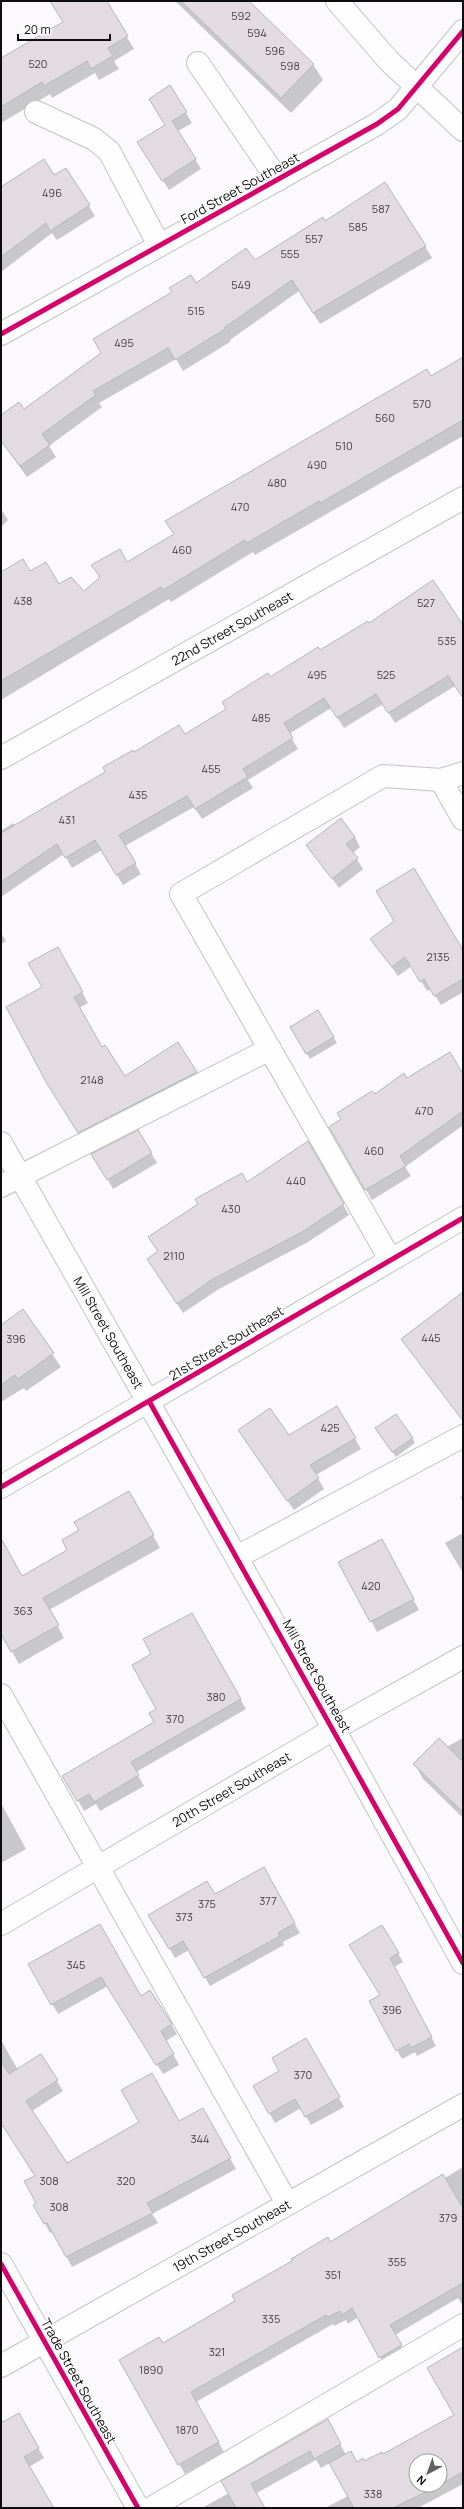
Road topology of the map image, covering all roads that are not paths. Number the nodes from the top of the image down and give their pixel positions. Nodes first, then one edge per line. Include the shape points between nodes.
1 (337, 1) edge
2 (463, 31) edge
3 (198, 63) dead end
4 (417, 85) junction
5 (36, 112) dead end
6 (463, 130) edge
7 (278, 180) junction
8 (159, 245) junction
9 (1, 334) edge
10 (463, 498) edge
11 (1, 758) edge
12 (463, 773) edge
13 (441, 780) junction
14 (463, 819) edge
15 (270, 1049) junction
16 (1, 1143) edge
17 (20, 1176) junction
18 (1, 1186) edge
19 (463, 1218) edge
20 (390, 1259) junction
21 (149, 1401) junction
22 (463, 1436) edge
23 (1, 1487) edge
24 (237, 1557) junction
25 (463, 1657) edge
26 (1, 1695) edge
27 (334, 1729) junction
28 (98, 1868) junction
29 (1, 1924) edge
30 (463, 1963) edge
31 (463, 2105) edge
32 (287, 2203) junction
33 (1, 2264) edge
34 (463, 2325) edge
35 (44, 2342) junction
36 (1, 2366) edge
37 (138, 2508) edge
38 (152, 2508) edge

1 - 4 street via 389,61
2 - 4 street, Ford Street Southeast
3 - 7 street
4 - 6 street
4 - 7 street, Ford Street Southeast via 398,109 377,124
5 - 8 street via 94,139 109,151
7 - 8 street, Ford Street Southeast
8 - 9 street, Ford Street Southeast
10 - 11 street, 22nd Street Southeast
12 - 13 street
13 - 14 street
13 - 15 street via 383,776 181,894
15 - 17 street
15 - 20 street
16 - 17 street, Mill Street Southeast
17 - 18 street
17 - 21 street, Mill Street Southeast
19 - 20 street, 21st Street Southeast
20 - 21 street, 21st Street Southeast
21 - 23 street, 21st Street Southeast
21 - 24 street, Mill Street Southeast
22 - 24 street
24 - 27 street, Mill Street Southeast
25 - 27 street, 20th Street Southeast
26 - 28 street
27 - 28 street, 20th Street Southeast
27 - 30 street, Mill Street Southeast
28 - 29 street, 20th Street Southeast
28 - 32 street
31 - 32 street, 19th Street Southeast
32 - 35 street, 19th Street Southeast
33 - 35 street, Trade Street Southeast
34 - 38 street
35 - 36 street, 19th Street Southeast
35 - 37 street, Trade Street Southeast

